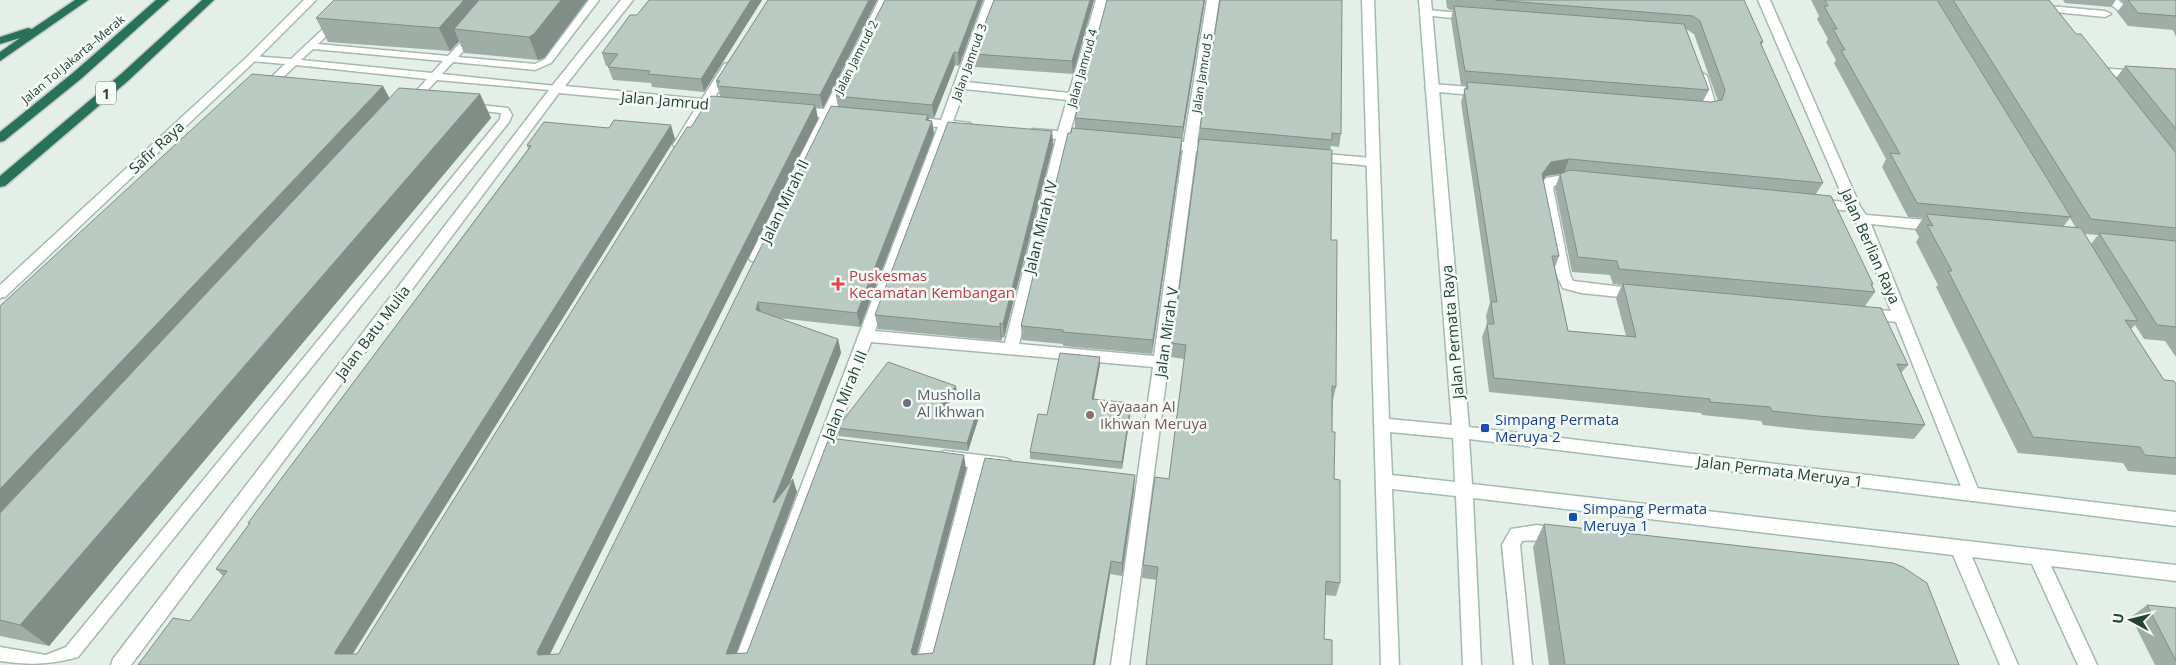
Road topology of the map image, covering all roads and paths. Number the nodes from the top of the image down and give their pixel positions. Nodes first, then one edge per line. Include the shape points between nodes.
1 (82, 0) edge
2 (163, 0) edge
3 (208, 0) edge
4 (310, 0) edge
5 (359, 0) edge
6 (594, 0) edge
7 (627, 0) edge
8 (885, 0) edge
9 (991, 0) edge
10 (1102, 0) edge
11 (1213, 0) edge
12 (1368, 0) edge
13 (1764, 0) edge
14 (2110, 0) edge
15 (2045, 5) edge
16 (1426, 7) edge
17 (2122, 8) dead end
18 (2105, 14) dead end
19 (1484, 18) edge
20 (50, 22) junction
21 (2060, 23) edge
22 (477, 30) edge
23 (0, 41) edge
24 (310, 46) junction
25 (735, 56) edge
26 (0, 57) edge
27 (252, 58) junction
28 (452, 59) junction
29 (1695, 61) edge
30 (293, 62) junction
31 (436, 76) junction
32 (2176, 78) edge
33 (960, 85) junction
34 (2110, 87) edge
35 (1431, 88) junction
36 (556, 89) junction
37 (267, 90) edge
38 (1499, 93) edge
39 (1074, 97) junction
40 (410, 103) edge
41 (706, 104) junction
42 (458, 106) edge
43 (743, 107) edge
44 (1685, 109) edge
45 (780, 110) edge
46 (827, 113) junction
47 (857, 116) edge
48 (897, 120) edge
49 (946, 124) junction
50 (976, 127) edge
51 (1024, 132) edge
52 (1063, 136) junction
53 (0, 138) edge
54 (1102, 139) edge
55 (1151, 143) edge
56 (1191, 147) junction
57 (1229, 150) edge
58 (1296, 155) edge
59 (670, 160) edge
60 (1372, 162) junction
61 (1593, 182) edge
62 (0, 183) edge
63 (1806, 202) edge
64 (1854, 207) junction
65 (1862, 219) junction
66 (1948, 227) edge
67 (748, 274) edge
68 (0, 293) edge
69 (1649, 294) edge
70 (1854, 313) edge
71 (1902, 317) junction
72 (867, 336) junction
73 (1011, 347) junction
74 (1161, 362) junction
75 (1383, 425) junction
76 (1461, 432) junction
77 (825, 443) junction
78 (844, 446) edge
79 (930, 456) edge
80 (978, 462) junction
81 (1018, 466) edge
82 (1127, 478) edge
83 (1146, 481) junction
84 (1385, 481) junction
85 (1464, 489) junction
86 (1972, 494) junction
87 (2176, 520) edge
88 (1576, 537) edge
89 (1959, 548) junction
90 (2038, 557) junction
91 (2176, 573) edge
92 (0, 654) edge
93 (120, 665) edge
94 (742, 665) edge
95 (925, 665) edge
96 (1120, 665) edge
97 (1390, 665) edge
98 (1472, 665) edge
99 (1523, 665) edge
100 (2009, 665) edge
101 (2088, 665) edge

1 - 20 highway
2 - 53 highway, Jalan Tol Jakarta–Merak / 1
3 - 62 highway, 1 via 125,77
4 - 27 street, Safir Raya
5 - 24 lane
6 - 28 lane via 542,65
7 - 36 street, Jalan Batu Mulia
8 - 46 street, Jalan Jamrud 2
9 - 33 street, Jalan Jamrud 3
10 - 39 street, Jalan Jamrud 4
11 - 56 street, Jalan Jamrud 5
12 - 60 street
13 - 64 street, Jalan Berlian Raya
14 - 17 street
15 - 18 street
15 - 21 street
16 - 19 street
16 - 35 street, Jalan Permata Raya
20 - 23 highway
20 - 26 highway
22 - 28 lane
24 - 28 lane
24 - 30 lane
25 - 41 street
27 - 30 lane
27 - 68 street, Safir Raya
28 - 31 lane
29 - 44 street via 1711,109
30 - 31 lane
30 - 37 lane
31 - 36 lane
31 - 40 lane
32 - 34 street via 2096,69
33 - 39 street
33 - 49 street, Jalan Jamrud 3
35 - 38 street
35 - 76 street, Jalan Permata Raya
36 - 41 street, Jalan Jamrud
36 - 93 street, Jalan Batu Mulia
39 - 52 street, Jalan Jamrud 4
41 - 43 street, Jalan Jamrud
41 - 59 street
42 - 92 lane via 504,110 505,120 72,652 46,662
45 - 46 street
46 - 47 street
46 - 67 street, Jalan Mirah II
48 - 49 street
49 - 50 street
49 - 72 street, Jalan Mirah III
51 - 52 street
52 - 54 street
52 - 73 street, Jalan Mirah IV
55 - 56 street
56 - 57 street
56 - 74 street, Jalan Mirah V
58 - 60 street
60 - 75 street
61 - 69 street via 1564,179 1551,181 1546,188 1568,284
63 - 64 street
64 - 65 street, Jalan Berlian Raya
65 - 66 street
65 - 71 street, Jalan Berlian Raya
70 - 71 street
71 - 86 street, Jalan Berlian Raya
72 - 73 street
72 - 77 street, Jalan Mirah III
73 - 74 street
74 - 83 street, Jalan Mirah V
75 - 76 street, Jalan Permata Meruya 1
75 - 84 street
76 - 85 street, Jalan Permata Raya
76 - 86 street, Jalan Permata Meruya 1
77 - 78 street
77 - 94 street, Jalan Mirah III
79 - 80 street
80 - 81 street
80 - 95 street
82 - 83 street
83 - 96 street, Jalan Mirah V
84 - 85 street
84 - 97 street
85 - 89 street
85 - 98 street, Jalan Permata Raya
86 - 87 street, Jalan Permata Meruya 1
88 - 99 street via 1527,532 1517,534 1513,539
89 - 90 street
89 - 100 street
90 - 91 street
90 - 101 street

